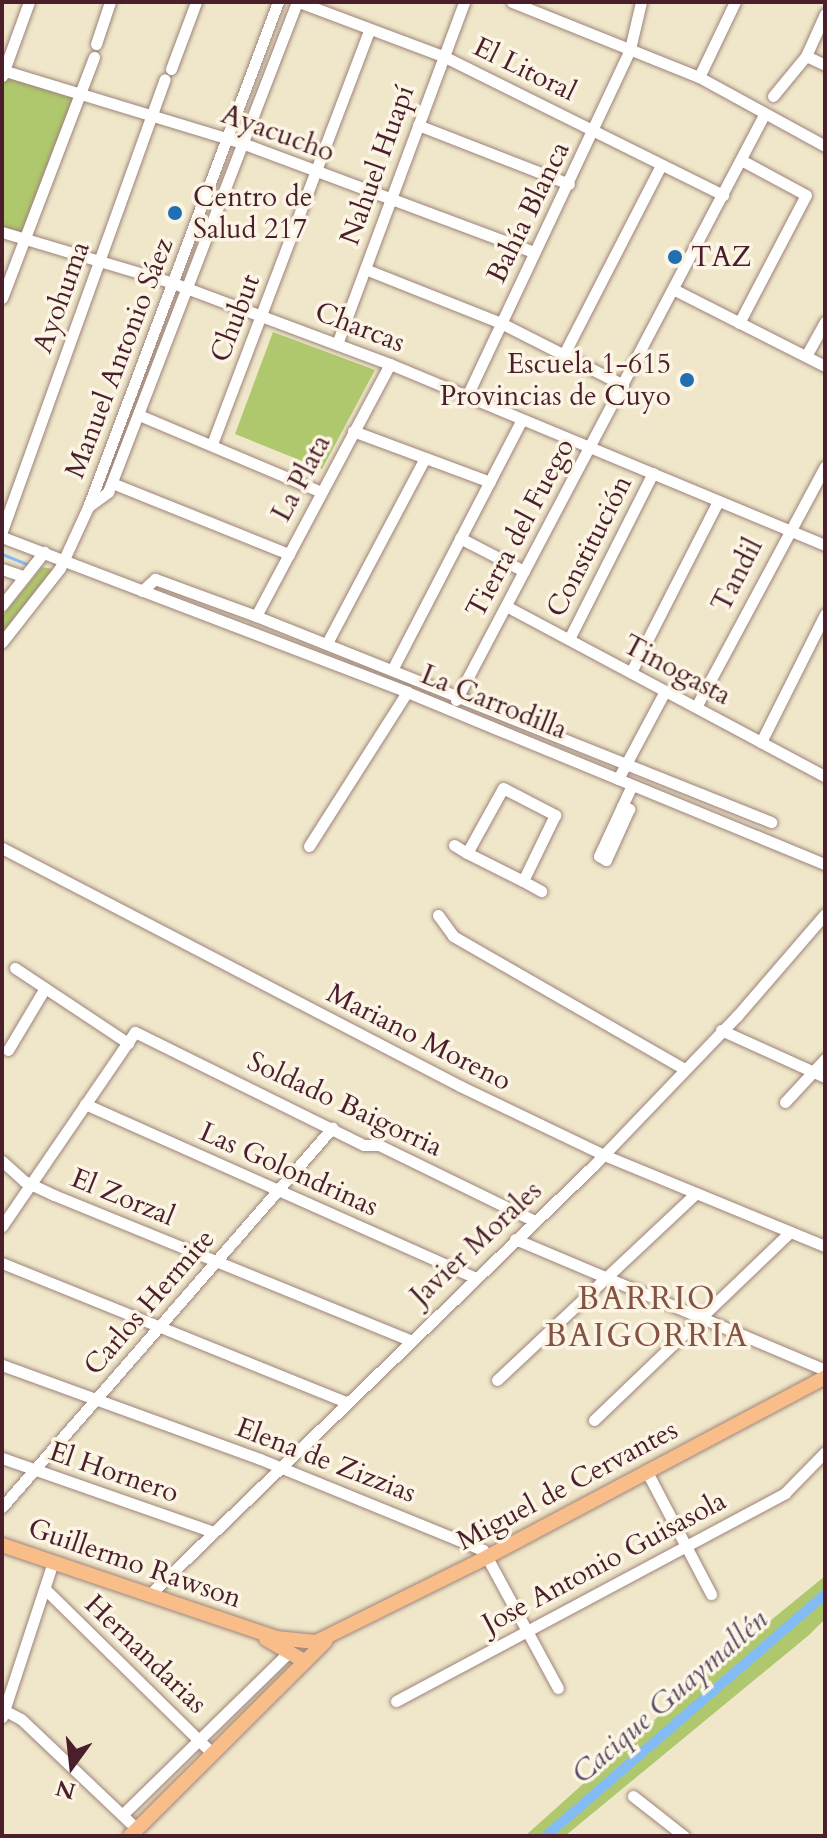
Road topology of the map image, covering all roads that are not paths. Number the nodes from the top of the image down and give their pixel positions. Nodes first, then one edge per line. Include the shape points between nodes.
1 (29, 2) edge
2 (110, 2) edge
3 (196, 2) edge
4 (278, 2) edge
5 (298, 2) edge
6 (464, 2) edge
7 (512, 2) edge
8 (641, 2) edge
9 (735, 2) edge
10 (825, 14) edge
11 (369, 30) junction
12 (630, 49) junction
13 (443, 56) junction
14 (806, 56) junction
15 (825, 65) edge
16 (3, 72) edge
17 (699, 77) junction
18 (80, 94) junction
19 (773, 96) dead end
20 (765, 113) junction
21 (151, 117) junction
22 (418, 125) junction
23 (595, 129) junction
24 (227, 139) junction
25 (242, 143) junction
26 (825, 146) edge
27 (741, 160) junction
28 (661, 165) junction
29 (316, 172) junction
30 (569, 184) junction
31 (723, 195) junction
32 (390, 200) junction
33 (2, 232) edge
34 (23, 239) junction
35 (534, 252) junction
36 (99, 262) junction
37 (365, 269) junction
38 (173, 283) junction
39 (186, 288) junction
40 (673, 289) junction
41 (2, 298) edge
42 (262, 316) junction
43 (825, 322) edge
44 (501, 323) junction
45 (739, 323) junction
46 (337, 344) junction
47 (565, 352) junction
48 (806, 356) junction
49 (390, 364) junction
50 (825, 366) edge
51 (623, 385) junction
52 (467, 396) junction
53 (139, 415) junction
54 (522, 419) junction
55 (353, 431) junction
56 (212, 444) junction
57 (590, 447) junction
58 (425, 458) junction
59 (825, 466) edge
60 (653, 473) junction
61 (490, 482) junction
62 (112, 483) junction
63 (321, 492) junction
64 (718, 501) junction
65 (88, 507) junction
66 (788, 529) junction
67 (2, 534) edge
68 (460, 538) junction
69 (825, 545) edge
70 (44, 552) junction
71 (289, 554) junction
72 (65, 560) junction
73 (2, 569) edge
74 (524, 571) junction
75 (25, 577) junction
76 (142, 591) junction
77 (2, 605) edge
78 (506, 606) junction
79 (825, 614) edge
80 (256, 616) junction
81 (569, 639) junction
82 (2, 642) edge
83 (327, 643) junction
84 (393, 668) junction
85 (631, 672) junction
86 (665, 691) junction
87 (407, 692) junction
88 (459, 694) junction
89 (696, 707) junction
90 (451, 710) junction
91 (761, 742) junction
92 (626, 763) junction
93 (824, 772) edge
94 (618, 779) junction
95 (632, 785) junction
96 (622, 806) dead end
97 (771, 822) dead end
98 (454, 845) dead end
99 (309, 846) dead end
100 (2, 848) edge
101 (467, 853) junction
102 (825, 864) edge
103 (523, 881) junction
104 (541, 891) dead end
105 (825, 914) edge
106 (438, 915) dead end
107 (15, 968) dead end
108 (45, 988) junction
109 (721, 1030) junction
110 (128, 1043) junction
111 (8, 1050) dead end
112 (825, 1059) edge
113 (684, 1069) junction
114 (813, 1072) junction
115 (825, 1077) edge
116 (785, 1102) dead end
117 (85, 1104) junction
118 (332, 1128) junction
119 (604, 1155) junction
120 (2, 1161) edge
121 (31, 1184) junction
122 (278, 1190) junction
123 (696, 1193) junction
124 (535, 1221) junction
125 (2, 1226) edge
126 (790, 1232) junction
127 (515, 1239) junction
128 (825, 1246) edge
129 (216, 1261) junction
130 (2, 1263) edge
131 (474, 1277) junction
132 (607, 1277) junction
133 (702, 1317) junction
134 (160, 1328) junction
135 (409, 1340) junction
136 (2, 1365) edge
137 (825, 1370) edge
138 (825, 1377) edge
139 (497, 1380) dead end
140 (97, 1400) junction
141 (344, 1401) junction
142 (594, 1420) dead end
143 (825, 1452) edge
144 (2, 1458) edge
145 (276, 1467) junction
146 (35, 1469) junction
147 (647, 1472) junction
148 (2, 1507) edge
149 (211, 1531) junction
150 (2, 1545) edge
151 (684, 1546) junction
152 (489, 1556) junction
153 (53, 1562) junction
154 (45, 1589) junction
155 (711, 1594) dead end
156 (149, 1595) junction
157 (528, 1631) junction
158 (333, 1636) junction
159 (312, 1642) joint
160 (291, 1658) junction
161 (558, 1688) dead end
162 (396, 1701) dead end
163 (4, 1713) edge
164 (199, 1740) junction
165 (213, 1754) junction
166 (633, 1796) dead end
167 (122, 1815) junction
168 (134, 1832) edge
169 (684, 1836) edge

1 - 16 street
2 - 18 street
3 - 21 street, Ayohuma
4 - 24 street, Manuel Antonio Sáez
5 - 11 street, El Litoral
5 - 25 street, Manuel Antonio Sáez
6 - 13 street, Nahuel Huapí
7 - 12 street
8 - 12 street, Bahía Blanca
9 - 17 street
10 - 14 street
11 - 13 street, El Litoral
11 - 29 street, Chubut
12 - 17 street
12 - 23 street, Bahía Blanca
13 - 22 street, Nahuel Huapí
13 - 23 street, El Litoral
14 - 15 street
14 - 19 street
16 - 18 street, Ayacucho
17 - 20 street
18 - 21 street, Ayacucho
18 - 34 street
20 - 26 street
20 - 27 street, Tierra del Fuego
21 - 24 street, Ayacucho
21 - 36 street, Ayohuma
22 - 30 street
22 - 32 street, Nahuel Huapí
23 - 28 street, El Litoral
23 - 30 street, Bahía Blanca
24 - 25 street, Ayacucho
24 - 38 street, Manuel Antonio Sáez
25 - 29 street, Ayacucho
25 - 39 street, Manuel Antonio Sáez
27 - 31 street, Tierra del Fuego
27 - 45 street via 806,195
28 - 31 street, El Litoral
28 - 47 street
29 - 32 street, Ayacucho
29 - 42 street, Chubut
30 - 35 street, Bahía Blanca
31 - 40 street, Tierra del Fuego
32 - 35 street, Ayacucho
32 - 37 street, Nahuel Huapí
33 - 34 street, Charcas
34 - 36 street, Charcas
34 - 41 street
35 - 44 street, Bahía Blanca
36 - 38 street, Charcas
36 - 67 street, Ayohuma
37 - 44 street
37 - 46 street, Nahuel Huapí
38 - 39 street, Charcas
38 - 65 street, Manuel Antonio Sáez
39 - 42 street, Charcas
39 - 53 street, Manuel Antonio Sáez
40 - 45 street
40 - 51 street, Tierra del Fuego
42 - 46 street, Charcas
42 - 56 street, Chubut
43 - 48 street
44 - 47 street
44 - 52 street, Bahía Blanca
45 - 48 street
46 - 49 street, Charcas
47 - 51 street
48 - 50 street
49 - 52 street, Charcas
49 - 55 street, La Plata
51 - 57 street, Tierra del Fuego
52 - 54 street, Charcas
53 - 56 street
53 - 62 street, Manuel Antonio Sáez
54 - 57 street, Charcas
54 - 61 street
55 - 58 street
55 - 63 street, La Plata
56 - 63 street
57 - 60 street, Charcas
57 - 74 street, Tierra del Fuego
58 - 61 street
58 - 83 street
59 - 66 street, Tandil
60 - 64 street, Charcas
60 - 81 street, Constitución
61 - 68 street
62 - 65 street, Manuel Antonio Sáez via 106,495
62 - 71 street
63 - 71 street, La Plata
64 - 66 street, Charcas
64 - 85 street
65 - 72 street, Manuel Antonio Sáez
66 - 69 street, Charcas
66 - 89 street, Tandil
67 - 70 street, La Carrodilla
68 - 74 street
68 - 84 street
70 - 72 street, La Carrodilla
70 - 75 street
71 - 80 street, La Plata
72 - 76 street, La Carrodilla
72 - 82 street, Manuel Antonio Sáez
73 - 75 street
74 - 78 street, Tierra del Fuego
75 - 77 street
76 - 80 street, La Carrodilla via 155,579
76 - 87 street, La Carrodilla
78 - 81 street, Tinogasta
78 - 88 street, Tierra del Fuego
79 - 91 street
80 - 83 street, La Carrodilla
81 - 85 street, Tinogasta
83 - 84 street, La Carrodilla
84 - 88 street, La Carrodilla
85 - 86 street, Tinogasta
86 - 89 street, Tinogasta
86 - 92 street
87 - 90 street, La Carrodilla
87 - 99 street
88 - 90 street, Tierra del Fuego
88 - 92 street, La Carrodilla
89 - 91 street, Tinogasta
90 - 94 street, La Carrodilla
91 - 93 street, Tinogasta
92 - 94 street
92 - 97 street, La Carrodilla
94 - 95 street, La Carrodilla
95 - 96 street
95 - 102 street, La Carrodilla
98 - 101 street
100 - 119 street, Mariano Moreno
101 - 103 street
101 - 103 street via 503,788 555,815
103 - 104 street
105 - 109 street, Javier Morales
106 - 113 street via 453,936
107 - 108 street
108 - 110 street
108 - 111 street
109 - 113 street, Javier Morales
109 - 114 street
110 - 117 street
110 - 118 street, Soldado Baigorria via 135,1032
112 - 114 street
113 - 119 street, Javier Morales
114 - 115 street
114 - 116 street
117 - 121 street
117 - 122 street, Las Golondrinas
118 - 122 street, Carlos Hermite
118 - 124 street, Soldado Baigorria via 364,1145 379,1145
119 - 123 street, Mariano Moreno
119 - 124 street, Javier Morales
120 - 121 street, El Zorzal
121 - 125 street
121 - 129 street, El Zorzal
122 - 129 street, Carlos Hermite
122 - 131 street, Las Golondrinas
123 - 126 street, Mariano Moreno
123 - 132 street
124 - 127 street, Javier Morales
126 - 128 street, Mariano Moreno
126 - 133 street
127 - 131 street, Javier Morales
127 - 132 street
129 - 134 street, Carlos Hermite
129 - 135 street, El Zorzal
130 - 134 street
131 - 135 street, Javier Morales
132 - 133 street
132 - 139 street
133 - 137 street
133 - 142 street
134 - 140 street, Carlos Hermite
134 - 141 street
135 - 141 street, Javier Morales
136 - 140 street, Elena de Zizzias
138 - 147 main road, Miguel de Cervantes
140 - 145 street, Elena de Zizzias
140 - 146 street, Carlos Hermite
141 - 145 street, Javier Morales
143 - 151 street, Jose Antonio Guisasola via 785,1493
144 - 146 street, El Hornero
145 - 149 street, Javier Morales
145 - 152 street, Elena de Zizzias via 449,1533
146 - 148 street, Carlos Hermite
146 - 149 street, El Hornero
147 - 151 street
147 - 152 main road, Miguel de Cervantes
149 - 156 street, Javier Morales
150 - 153 main road, Guillermo Rawson
151 - 155 street
151 - 157 street, Jose Antonio Guisasola
152 - 157 street
152 - 158 main road, Miguel de Cervantes
153 - 154 street
153 - 156 main road, Guillermo Rawson
154 - 163 street
154 - 164 street, Hernandarias
156 - 160 main road, Guillermo Rawson via 251,1630
157 - 161 street
157 - 162 street, Jose Antonio Guisasola
158 - 159 main road, Miguel de Cervantes
158 - 160 main road, Miguel de Cervantes
159 - 160 main road, Guillermo Rawson
160 - 164 street
160 - 165 main road, Miguel de Cervantes
163 - 167 street
164 - 165 street, Hernandarias
164 - 167 street
165 - 168 main road, Miguel de Cervantes
166 - 169 street
167 - 168 street

